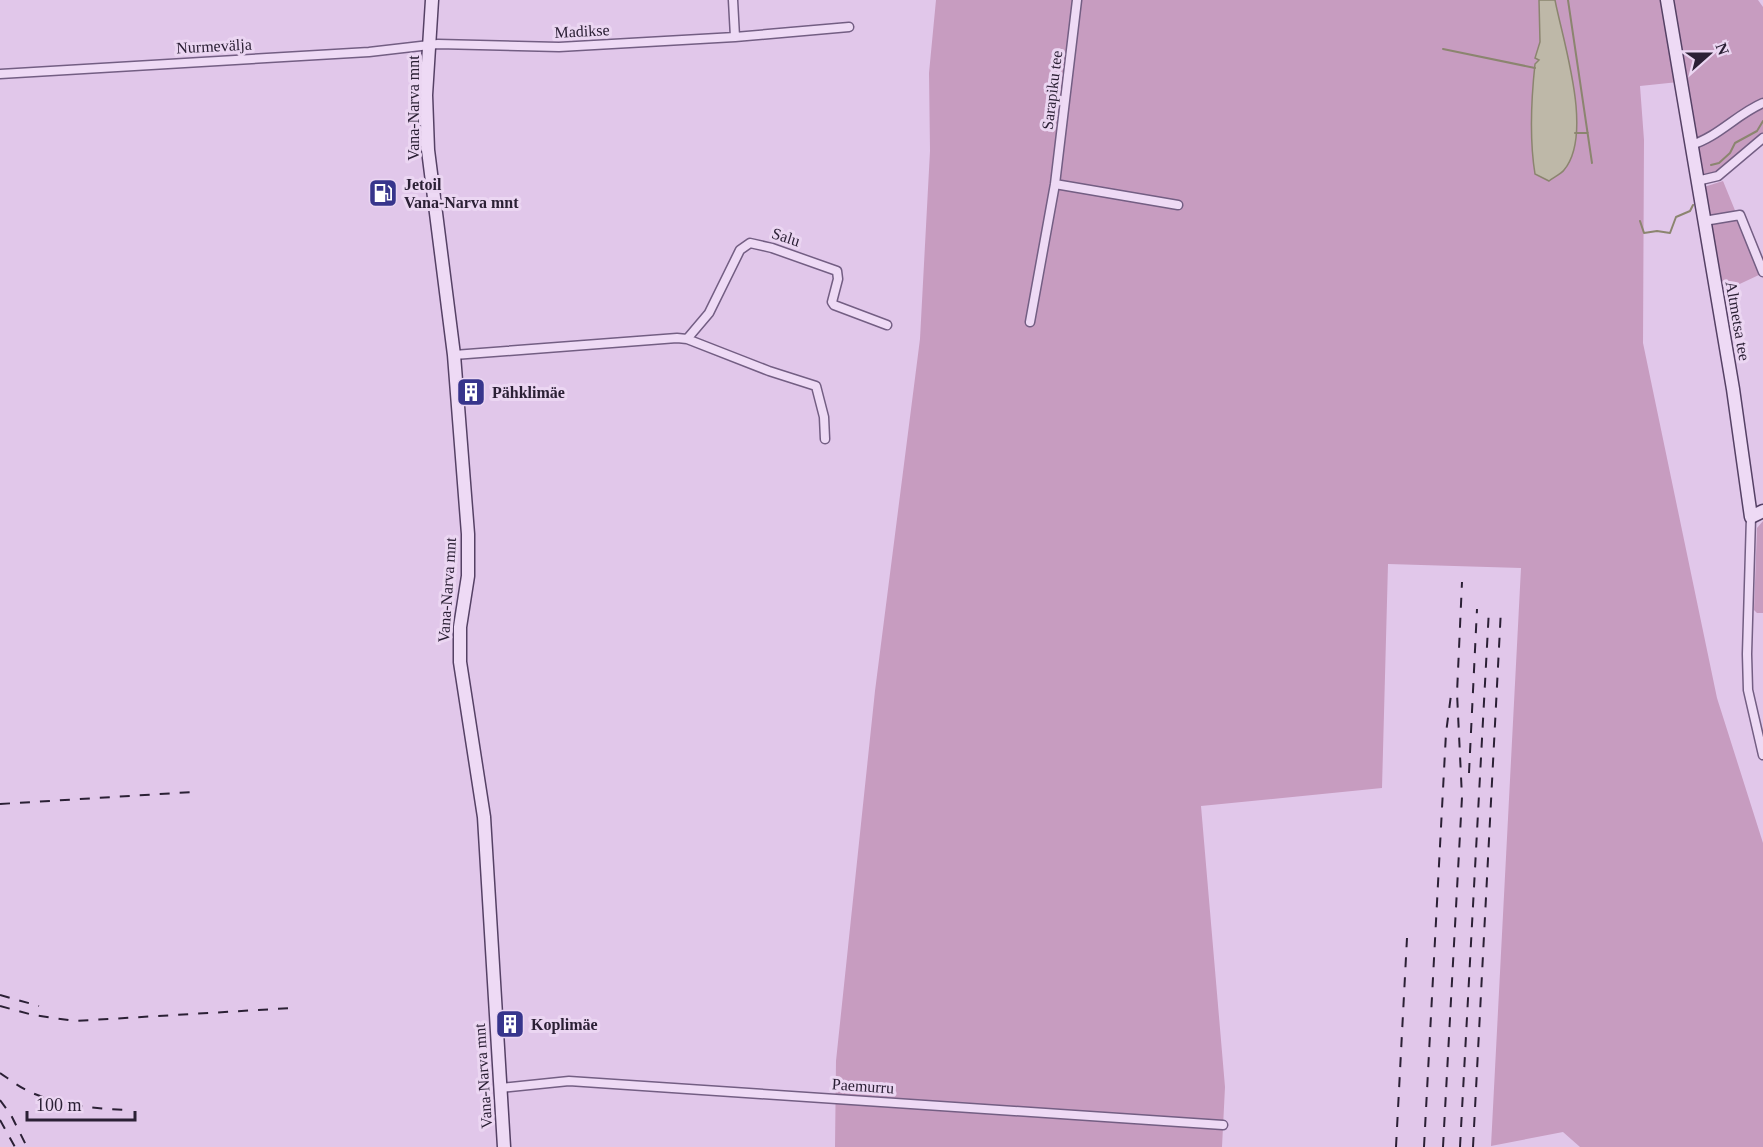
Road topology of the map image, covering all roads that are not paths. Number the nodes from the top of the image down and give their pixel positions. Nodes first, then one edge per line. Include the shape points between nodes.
1 (432, 0) edge
2 (733, 0) edge
3 (1077, 0) edge
4 (1667, 0) edge
5 (849, 27) dead end
6 (735, 37) junction
7 (429, 44) junction
8 (0, 74) edge
9 (1763, 103) edge
10 (1763, 138) edge
11 (1691, 145) junction
12 (1697, 181) junction
13 (1055, 184) junction
14 (1178, 205) dead end
15 (1704, 221) junction
16 (1763, 272) edge
17 (1030, 322) dead end
18 (887, 325) dead end
19 (687, 339) junction
20 (454, 355) junction
21 (825, 439) dead end
22 (1763, 511) edge
23 (1751, 517) junction
24 (1763, 755) edge
25 (501, 1088) junction
26 (1223, 1125) dead end
27 (504, 1147) edge

1 - 7 main road, Vana-Narva mnt
2 - 6 street
3 - 13 street, Sarapiku tee
4 - 11 main road, Altmetsa tee
5 - 6 street, Madikse
6 - 7 street, Madikse via 559,47
7 - 8 street, Nurmevälja via 369,52
7 - 20 main road, Vana-Narva mnt via 428,150
9 - 11 street via 1708,139
10 - 12 street via 1718,176
11 - 12 main road, Altmetsa tee
12 - 15 main road, Altmetsa tee
13 - 14 street
13 - 17 street, Sarapiku tee
15 - 16 street via 1740,215
15 - 23 main road, Altmetsa tee
18 - 19 street, Salu via 834,305 837,271 750,243 740,250 709,313
19 - 20 street
19 - 21 street via 816,386
20 - 25 main road, Vana-Narva mnt via 468,543 460,662 484,817
22 - 23 main road
23 - 24 street, Altmetsa tee via 1748,690
25 - 26 street, Paemurru via 568,1081
25 - 27 main road, Vana-Narva mnt

